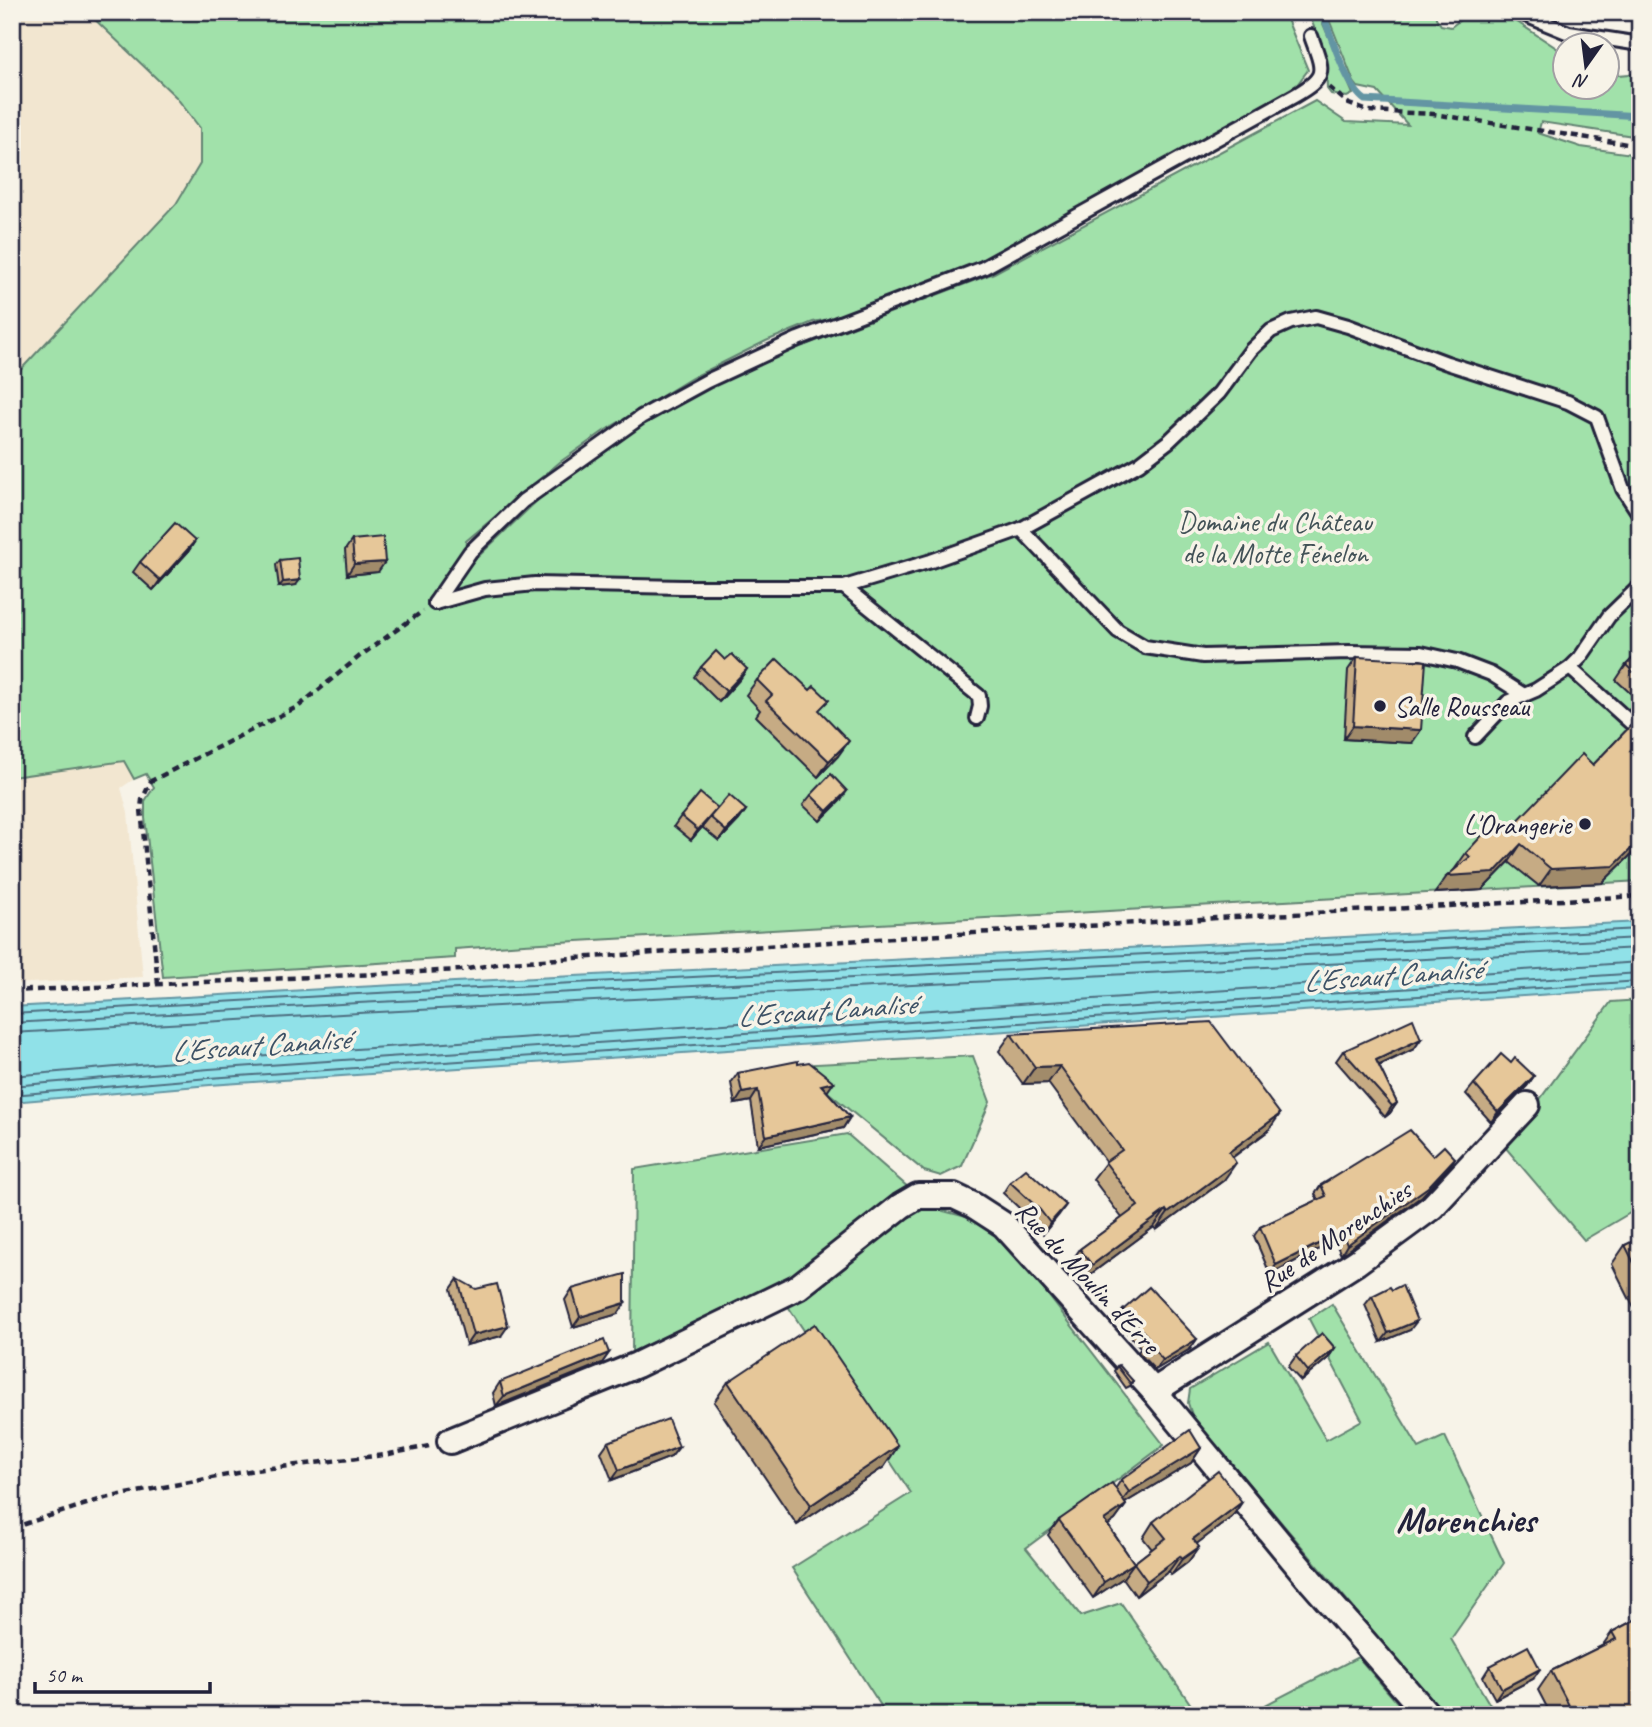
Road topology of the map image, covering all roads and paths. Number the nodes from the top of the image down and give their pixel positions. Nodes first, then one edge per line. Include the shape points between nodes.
1 (1518, 12) edge
2 (1311, 36) dead end
3 (1640, 44) edge
4 (1320, 75) junction
5 (1640, 146) edge
6 (1640, 515) edge
7 (1021, 529) junction
8 (845, 586) junction
9 (1640, 586) edge
10 (435, 603) junction
11 (1570, 668) junction
12 (1524, 695) junction
13 (977, 718) dead end
14 (1640, 731) edge
15 (1475, 737) dead end
16 (1640, 896) edge
17 (158, 984) junction
18 (12, 991) edge
19 (1527, 1105) dead end
20 (1154, 1391) junction
21 (450, 1441) joint
22 (12, 1528) edge
23 (1428, 1715) edge

1 - 3 lane via 1569,33
2 - 4 lane
4 - 5 path via 1349,104 1368,111 1433,114
4 - 10 lane via 1317,83 983,268 798,339 641,417 523,501 470,552
6 - 7 lane via 1623,489 1597,417 1568,402 1316,317 1271,331 1219,393 1139,464
7 - 8 lane
7 - 12 lane via 1118,631 1145,647 1203,656 1421,653 1491,674
8 - 10 lane via 535,584 485,589
8 - 13 lane via 979,696
9 - 11 lane via 1609,615
10 - 17 path via 299,706 151,781 142,809
11 - 12 lane
11 - 14 lane
12 - 15 lane via 1507,702
16 - 17 path via 523,961 461,970
17 - 18 path
19 - 20 street, Rue de Morenchies via 1432,1207 1357,1262
20 - 21 street, Rue du Moulin d'Erre via 1004,1225 954,1196 918,1196 798,1287 637,1365
20 - 23 street, Rue du Moulin d'Erre
21 - 22 path via 105,1498

